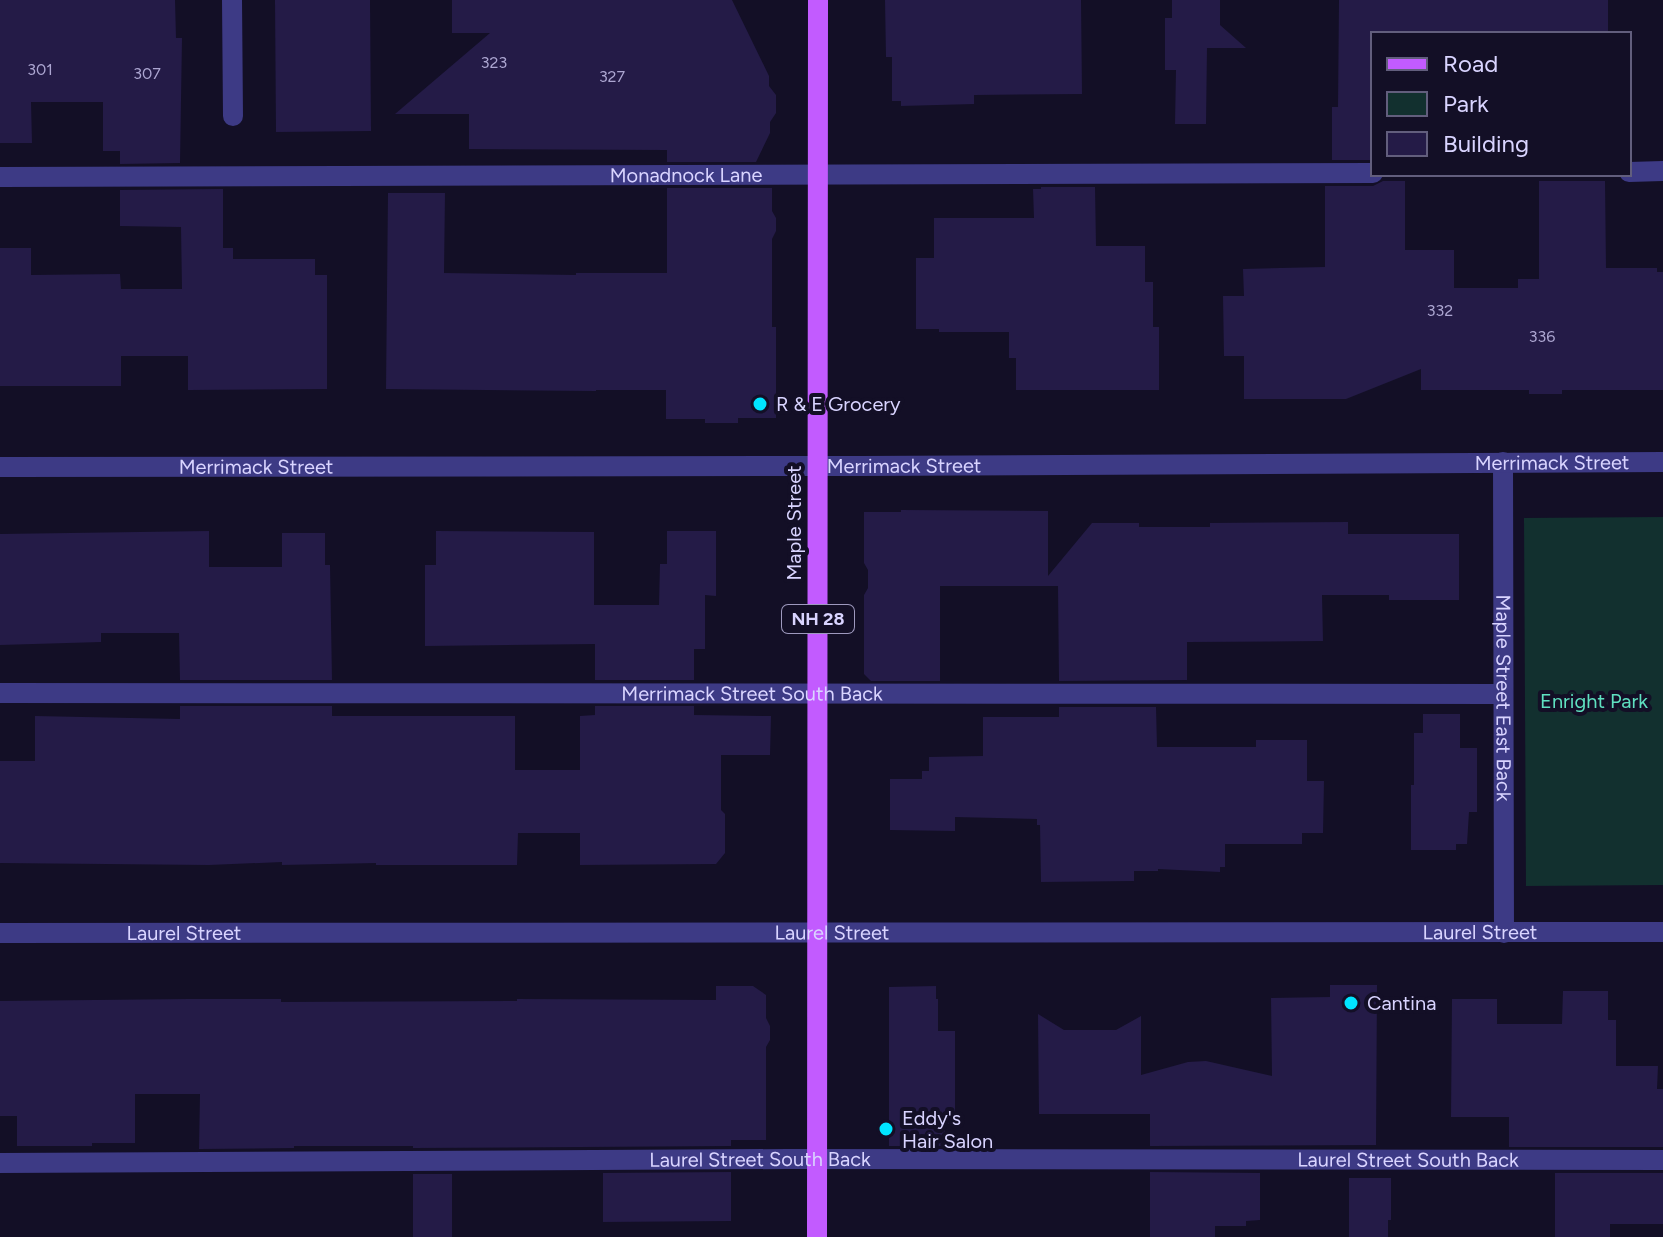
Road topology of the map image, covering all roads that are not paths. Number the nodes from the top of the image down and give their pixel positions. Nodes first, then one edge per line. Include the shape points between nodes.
1 (232, 0) edge
2 (818, 0) edge
3 (233, 116) dead end
4 (1663, 171) edge
5 (1631, 172) edge
6 (1371, 173) edge
7 (818, 175) junction
8 (0, 177) edge
9 (1503, 462) junction
10 (1663, 462) edge
11 (818, 466) junction
12 (0, 467) edge
13 (0, 693) edge
14 (818, 693) junction
15 (1503, 694) junction
16 (818, 932) junction
17 (1663, 932) edge
18 (0, 933) edge
19 (1504, 933) junction
20 (817, 1159) junction
21 (1663, 1160) edge
22 (0, 1163) edge
23 (817, 1237) edge

1 - 3 street
2 - 7 main road, Maple Street / NH 28
4 - 5 street
6 - 7 street, Monadnock Lane
7 - 8 street, Monadnock Lane
7 - 11 main road, Maple Street / NH 28
9 - 10 street, Merrimack Street
9 - 11 street, Merrimack Street
9 - 15 street, Maple Street East Back
11 - 12 street, Merrimack Street
11 - 14 main road, Maple Street / NH 28
13 - 14 street, Merrimack Street South Back
14 - 15 street, Merrimack Street South Back
14 - 16 main road, Maple Street / NH 28
15 - 19 street, Maple Street East Back
16 - 18 street, Laurel Street
16 - 19 street, Laurel Street
16 - 20 main road, Maple Street / NH 28
17 - 19 street, Laurel Street
20 - 21 street, Laurel Street South Back
20 - 22 street, Laurel Street South Back
20 - 23 main road, Maple Street / NH 28

